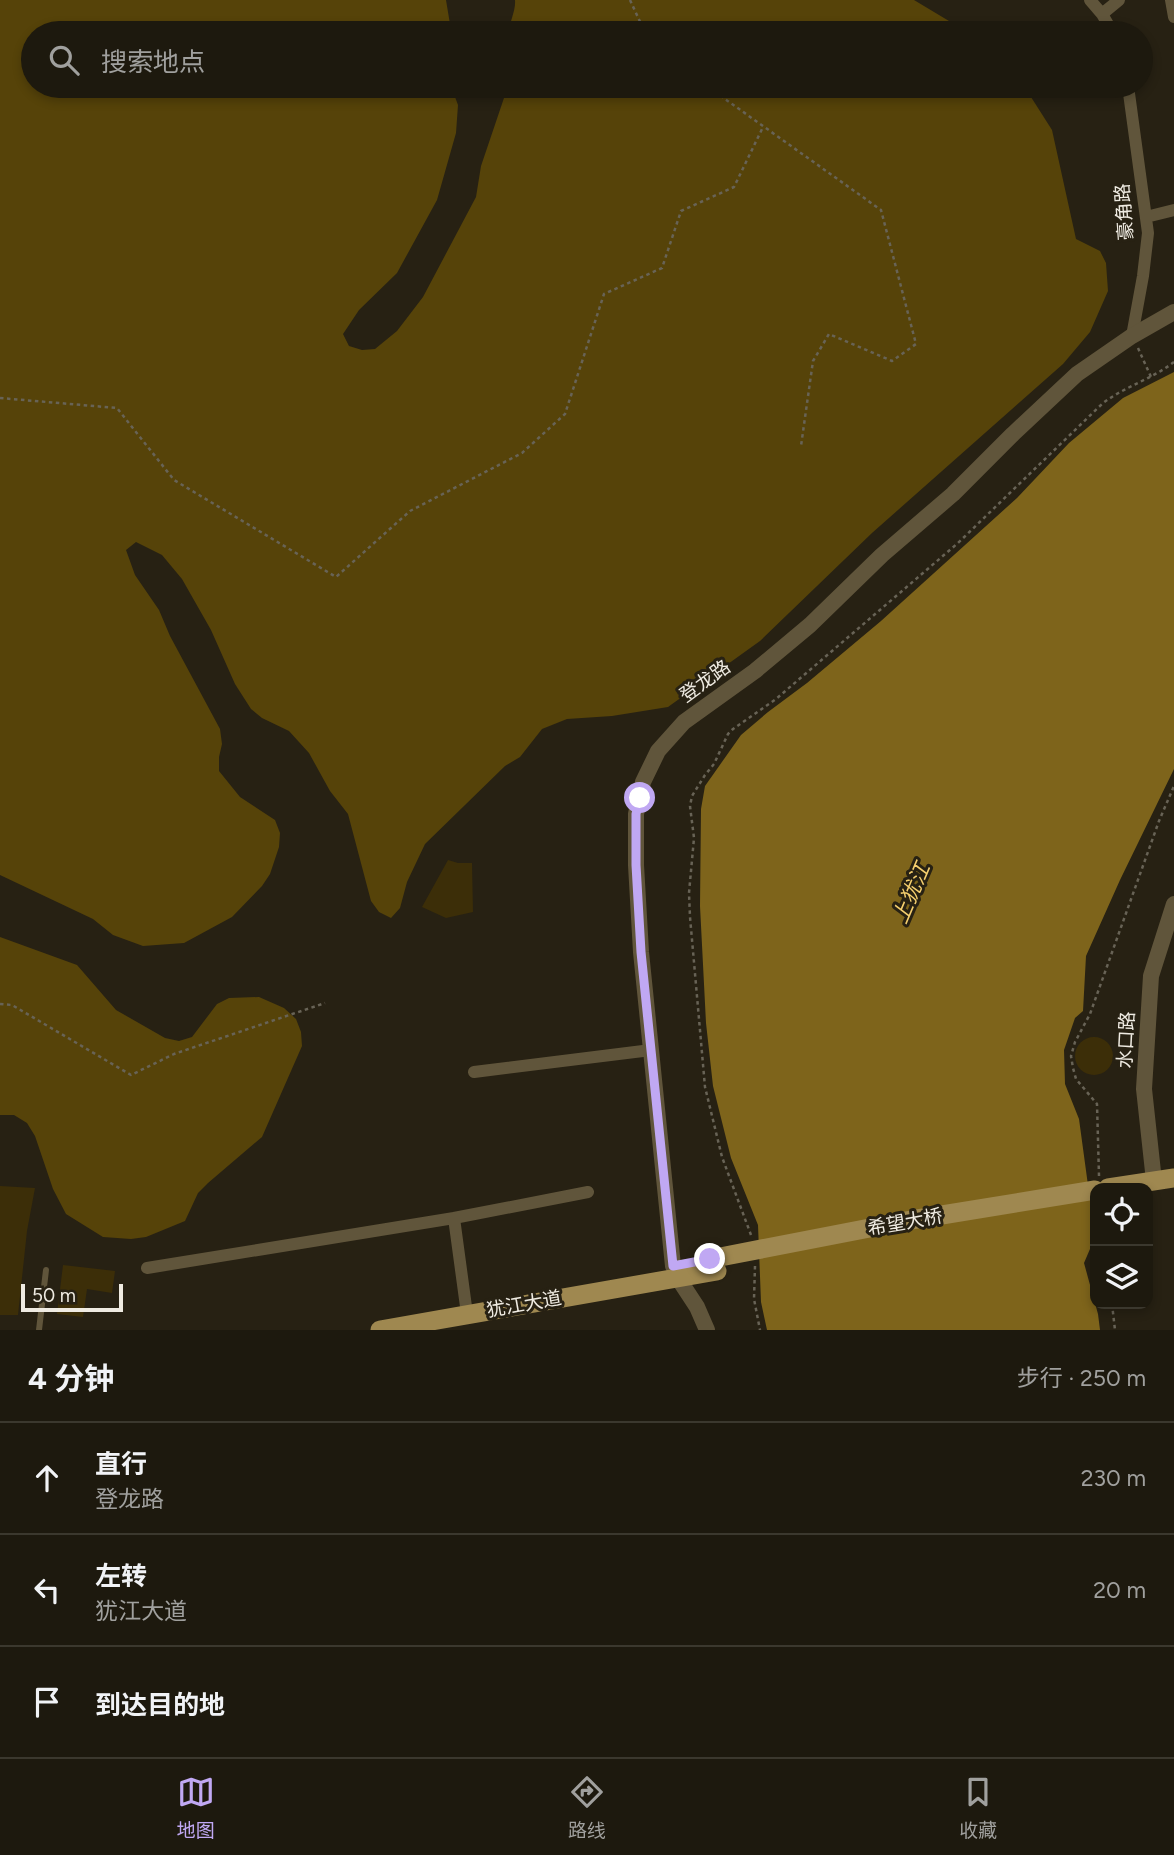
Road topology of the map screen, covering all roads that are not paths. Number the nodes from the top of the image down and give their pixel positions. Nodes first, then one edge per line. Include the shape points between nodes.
1 (1090, 0) edge
2 (1119, 0) edge
3 (1171, 0) edge
4 (1102, 14) junction
5 (1174, 17) edge
6 (1106, 21) edge
7 (1130, 98) edge
8 (1174, 210) edge
9 (1146, 217) junction
10 (1174, 312) edge
11 (1134, 340) junction
12 (1174, 904) edge
13 (651, 1050) junction
14 (474, 1072) dead end
15 (1090, 1187) edge
16 (1161, 1188) edge
17 (588, 1192) dead end
18 (1090, 1204) edge
19 (454, 1218) junction
20 (716, 1265) junction
21 (148, 1268) dead end
22 (46, 1270) dead end
23 (676, 1272) junction
24 (467, 1314) junction
25 (39, 1330) edge
26 (380, 1330) edge
27 (707, 1330) edge

1 - 4 street
2 - 4 street
3 - 5 street
4 - 6 street
7 - 9 street, 豪角路
8 - 9 street
9 - 11 street, 豪角路 via 1148,233
10 - 11 street, 登龙路
11 - 13 street, 登龙路 via 1077,374 810,625 684,722 658,751 643,782 636,814 641,952
12 - 16 street, 水口路 via 1151,976 1144,1089
13 - 14 street
13 - 23 street, 登龙路
15 - 20 main road, 希望大桥, bridge via 911,1220
17 - 19 street
18 - 20 main road, 希望大桥
19 - 21 street
19 - 24 street
20 - 23 main road, 犹江大道
22 - 25 lane
23 - 24 main road, 犹江大道
23 - 27 street
24 - 26 main road, 犹江大道

